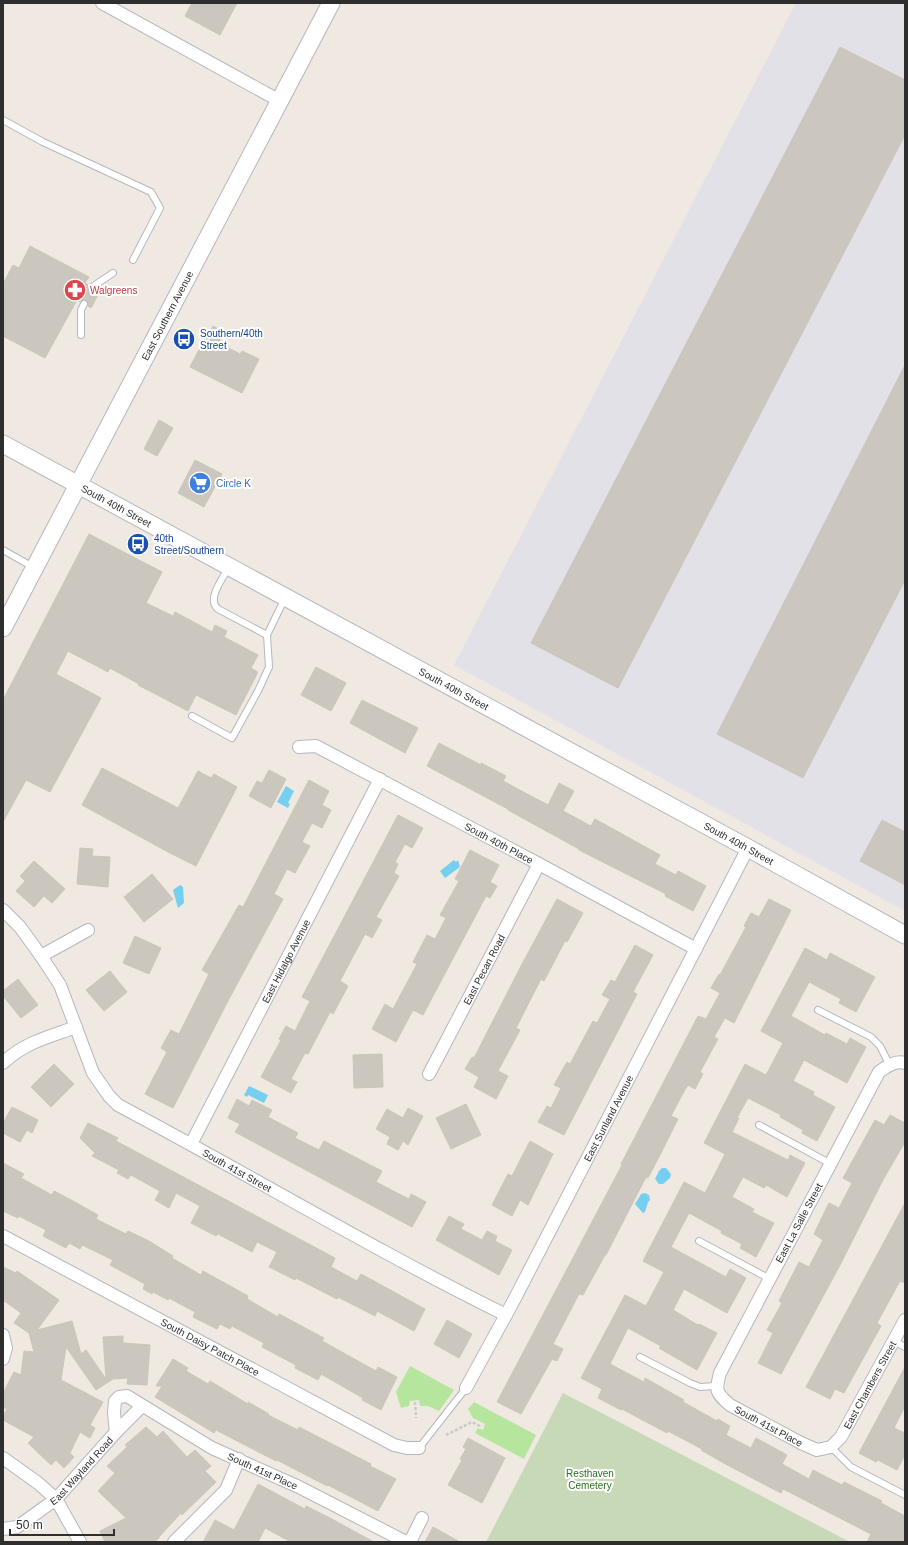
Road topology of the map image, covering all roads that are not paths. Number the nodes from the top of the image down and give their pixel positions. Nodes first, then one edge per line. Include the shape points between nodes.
1 (102, 3) edge
2 (331, 3) edge
3 (280, 101) junction
4 (3, 120) edge
5 (133, 260) dead end
6 (114, 273) dead end
7 (92, 287) dead end
8 (84, 304) dead end
9 (81, 335) dead end
10 (3, 444) edge
11 (78, 484) junction
12 (3, 550) edge
13 (229, 566) junction
14 (34, 568) junction
15 (286, 598) junction
16 (3, 628) edge
17 (267, 635) junction
18 (192, 716) dead end
19 (299, 747) dead end
20 (380, 779) junction
21 (748, 848) junction
22 (539, 864) junction
23 (3, 910) edge
24 (88, 930) dead end
25 (905, 935) edge
26 (696, 949) junction
27 (41, 956) junction
28 (818, 1010) dead end
29 (76, 1027) junction
30 (904, 1060) edge
31 (3, 1063) edge
32 (889, 1064) junction
33 (429, 1074) dead end
34 (759, 1125) dead end
35 (191, 1144) junction
36 (831, 1164) junction
37 (3, 1236) edge
38 (699, 1241) dead end
39 (770, 1279) junction
40 (506, 1315) junction
41 (905, 1320) edge
42 (4, 1339) edge
43 (894, 1341) junction
44 (905, 1347) edge
45 (640, 1356) dead end
46 (3, 1359) edge
47 (716, 1386) junction
48 (466, 1388) joint
49 (121, 1396) joint
50 (142, 1406) junction
51 (116, 1432) junction
52 (831, 1447) junction
53 (419, 1448) joint
54 (3, 1458) edge
55 (239, 1459) junction
56 (905, 1495) edge
57 (56, 1499) junction
58 (422, 1518) dead end
59 (3, 1529) edge
60 (80, 1542) edge
61 (174, 1542) edge
62 (406, 1542) edge
63 (410, 1542) edge

1 - 3 street
2 - 3 main road, East Southern Avenue
3 - 11 main road, East Southern Avenue
4 - 5 lane via 43,142 151,192 160,208
6 - 7 lane
8 - 9 lane via 81,310
10 - 11 main road, South 40th Street
11 - 13 main road, South 40th Street
11 - 14 main road, East Southern Avenue
12 - 14 lane
13 - 15 main road, South 40th Street
13 - 17 lane via 213,597 214,605 218,610
14 - 16 main road, East Southern Avenue
15 - 17 lane
15 - 21 main road, South 40th Street
17 - 18 lane via 269,667 232,738
19 - 20 street, South 40th Place via 316,746
20 - 22 street, South 40th Place
20 - 35 street, East Hidalgo Avenue
21 - 25 main road, South 40th Street
21 - 26 street, East Sunland Avenue
22 - 26 street, South 40th Place
22 - 33 street, East Pecan Road
23 - 27 street, South 41st Street via 20,927
24 - 27 street
26 - 40 street, East Sunland Avenue
27 - 29 street, South 41st Street via 60,985
28 - 32 lane via 870,1037 880,1046
29 - 31 street via 31,1042
29 - 35 street, South 41st Street via 93,1073 109,1096 118,1105
30 - 32 street
32 - 36 street, East La Salle Street via 879,1072
34 - 36 lane
35 - 40 street, South 41st Street via 454,1290
36 - 39 street, East La Salle Street
37 - 53 street, South Daisy Patch Place via 394,1445
38 - 39 lane
39 - 47 street, East La Salle Street via 720,1373
40 - 48 street, East Sunland Avenue
41 - 43 street, East Chambers Street
42 - 46 street via 6,1352
43 - 44 lane
43 - 52 street, East Chambers Street via 841,1437
45 - 47 lane via 700,1387
47 - 52 street, South 41st Place via 720,1397 730,1405 801,1443 817,1450
48 - 53 lane
49 - 50 street, South 41st Place via 127,1396
49 - 51 street, East Wayland Road via 115,1401
50 - 51 street, East Wayland Road
50 - 55 street, South 41st Place via 212,1448
51 - 57 street, East Wayland Road
52 - 56 lane via 851,1466
54 - 57 street
55 - 61 street via 226,1490
55 - 62 street, South 41st Place
57 - 59 street, East Wayland Road via 17,1527
57 - 60 street
58 - 63 street

